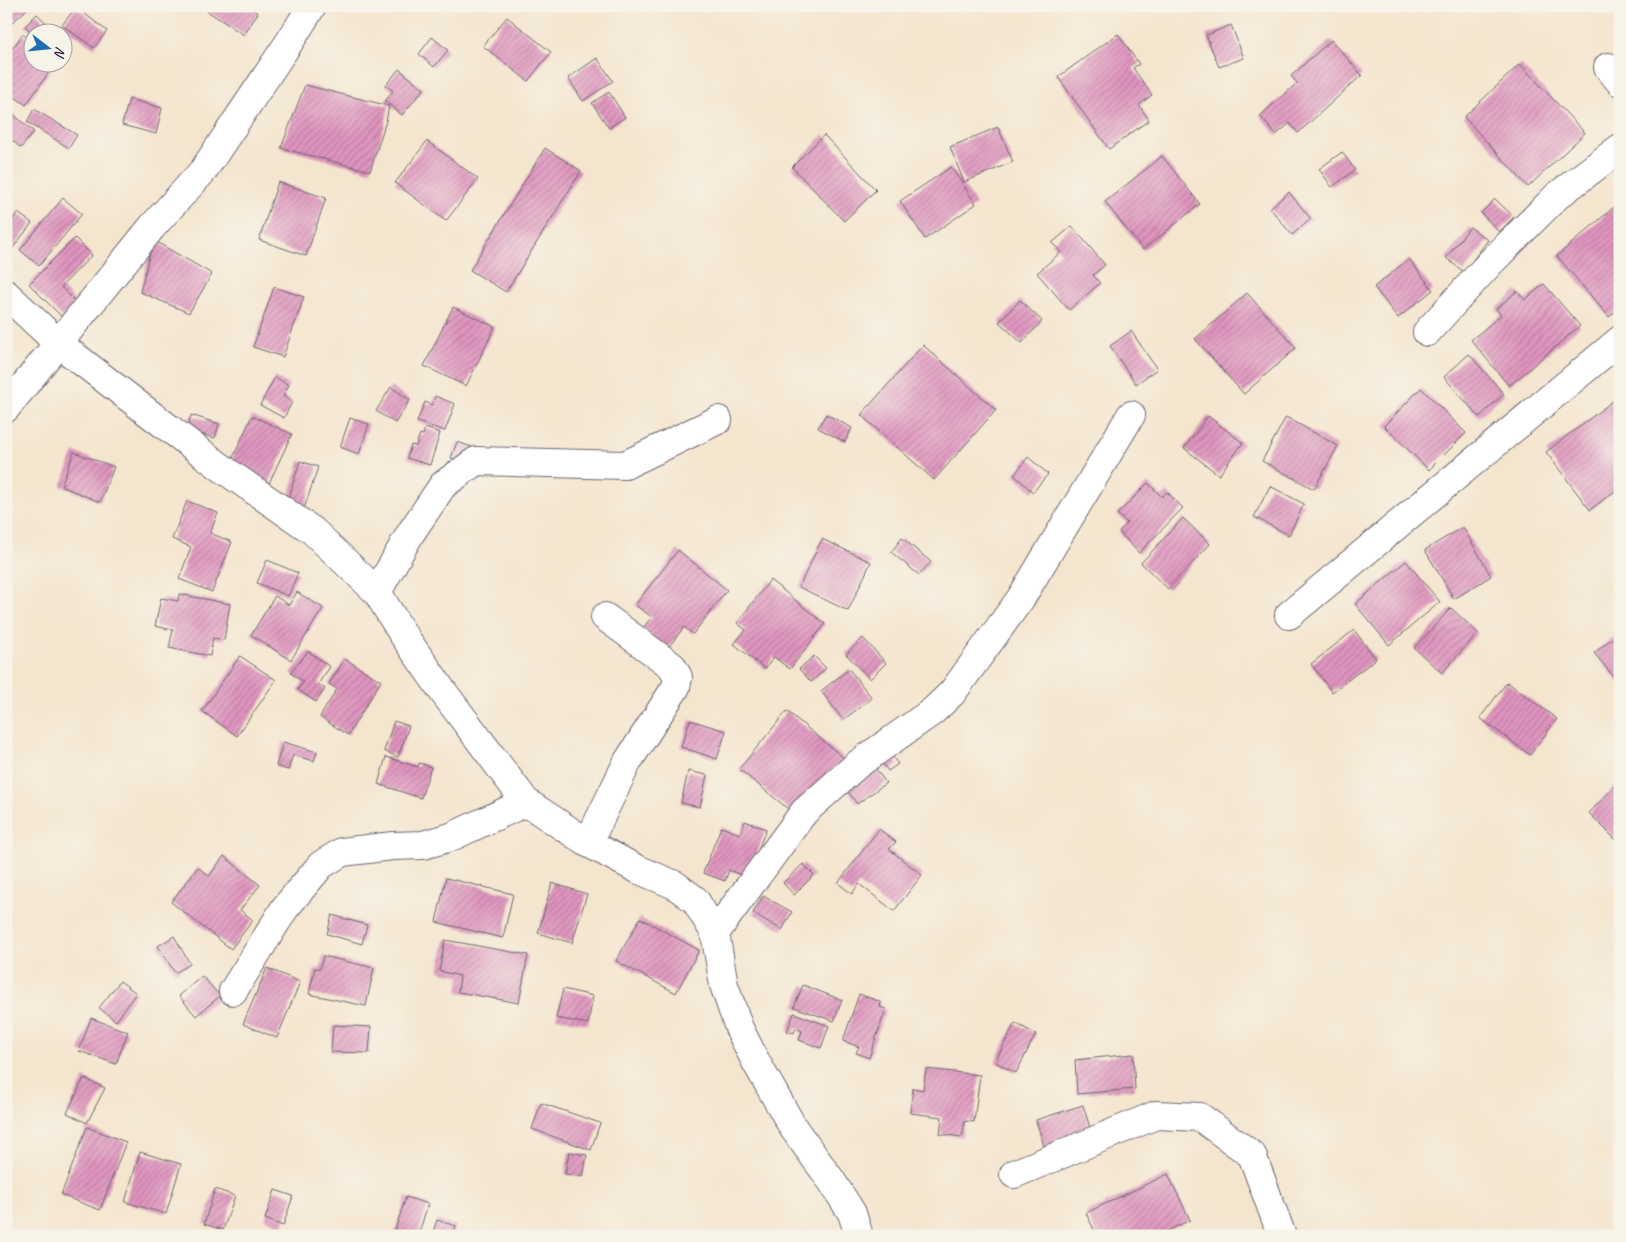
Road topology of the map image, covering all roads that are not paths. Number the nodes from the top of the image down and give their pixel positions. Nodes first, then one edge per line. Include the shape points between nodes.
1 (312, 6) edge
2 (1620, 148) edge
3 (6, 294) edge
4 (1427, 332) dead end
5 (1620, 340) edge
6 (59, 344) junction
7 (6, 408) edge
8 (1131, 415) dead end
9 (718, 420) dead end
10 (377, 592) junction
11 (1289, 615) dead end
12 (605, 617) dead end
13 (526, 802) junction
14 (588, 843) junction
15 (715, 932) junction
16 (233, 991) dead end
17 (1014, 1174) dead end
18 (859, 1236) edge
19 (1282, 1236) edge

1 - 6 street via 203,171 152,227
2 - 4 street via 1557,196
3 - 6 street
5 - 11 street
6 - 7 street
6 - 10 street via 226,471 314,531
8 - 15 street via 1021,598 952,693 933,711 858,764 804,812
9 - 10 street via 625,465 476,461 443,485
10 - 13 street via 444,693
12 - 14 street via 672,666 678,676 676,687 628,761
13 - 14 street
13 - 16 street via 451,837 423,845 342,852 321,865 285,908
14 - 15 street via 675,885 695,900
15 - 18 street via 724,985 739,1028 794,1129 852,1213
17 - 19 street via 1156,1115 1200,1117 1252,1155

